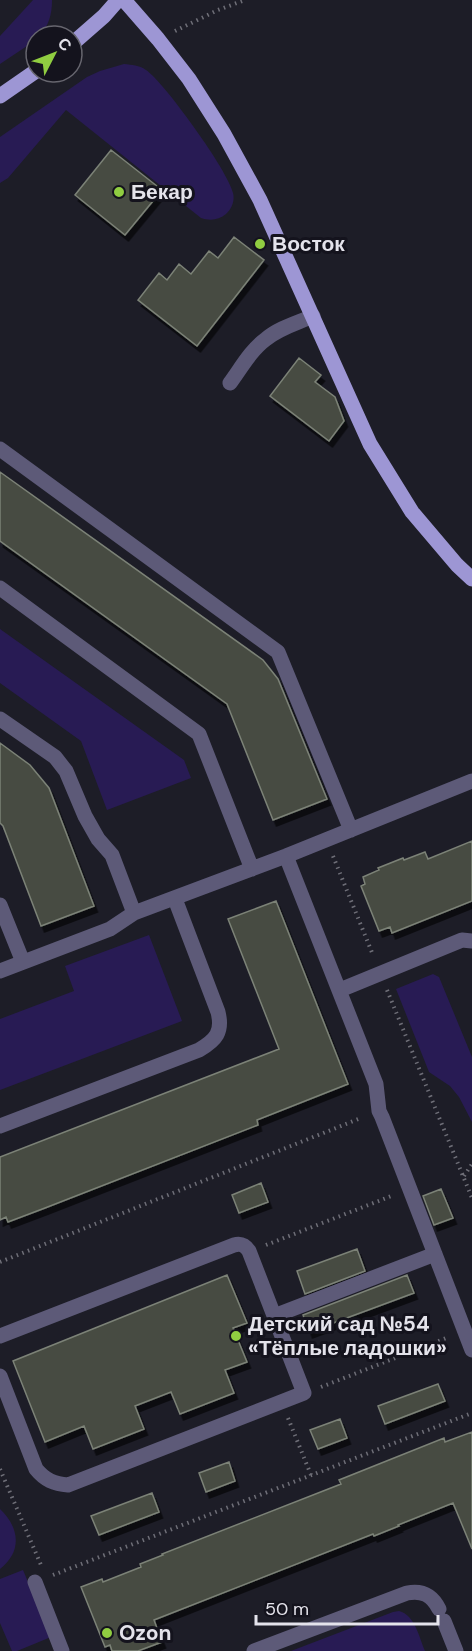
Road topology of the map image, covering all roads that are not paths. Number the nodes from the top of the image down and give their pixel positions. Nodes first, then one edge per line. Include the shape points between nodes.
1 (118, 0) edge
2 (124, 0) edge
3 (84, 34) edge
4 (24, 79) edge
5 (0, 96) edge
6 (313, 316) junction
7 (230, 383) dead end
8 (0, 449) edge
9 (472, 579) edge
10 (0, 588) edge
11 (0, 719) edge
12 (472, 781) edge
13 (351, 830) junction
14 (286, 856) junction
15 (252, 869) junction
16 (175, 898) junction
17 (0, 905) edge
18 (134, 914) junction
19 (472, 942) edge
20 (23, 962) junction
21 (0, 971) edge
22 (340, 990) junction
23 (0, 1126) edge
24 (435, 1254) junction
25 (274, 1316) junction
26 (0, 1336) edge
27 (472, 1350) edge
28 (0, 1376) edge
29 (41, 1579) road end
30 (62, 1651) edge
31 (254, 1651) edge
32 (456, 1651) edge

1 - 3 main road
2 - 6 main road via 189,80 224,134 260,200
4 - 5 main road
6 - 7 lane via 266,339
6 - 9 main road via 370,444 412,512
8 - 13 lane via 278,652
10 - 15 lane via 199,734
11 - 18 lane via 55,757 66,771 85,816 112,855
12 - 13 lane
13 - 14 lane
14 - 15 lane
14 - 22 lane
15 - 16 lane
16 - 18 lane
16 - 23 lane via 218,1012 219,1031 215,1038 199,1050
17 - 20 lane
18 - 20 lane via 110,930
19 - 22 lane via 462,940
20 - 21 lane
22 - 24 lane via 376,1084 379,1111
24 - 25 lane
24 - 27 lane
25 - 26 lane via 243,1244
25 - 28 lane via 304,1393 68,1485 51,1482 36,1469
29 - 30 lane
31 - 32 lane via 407,1593 423,1592 435,1602

